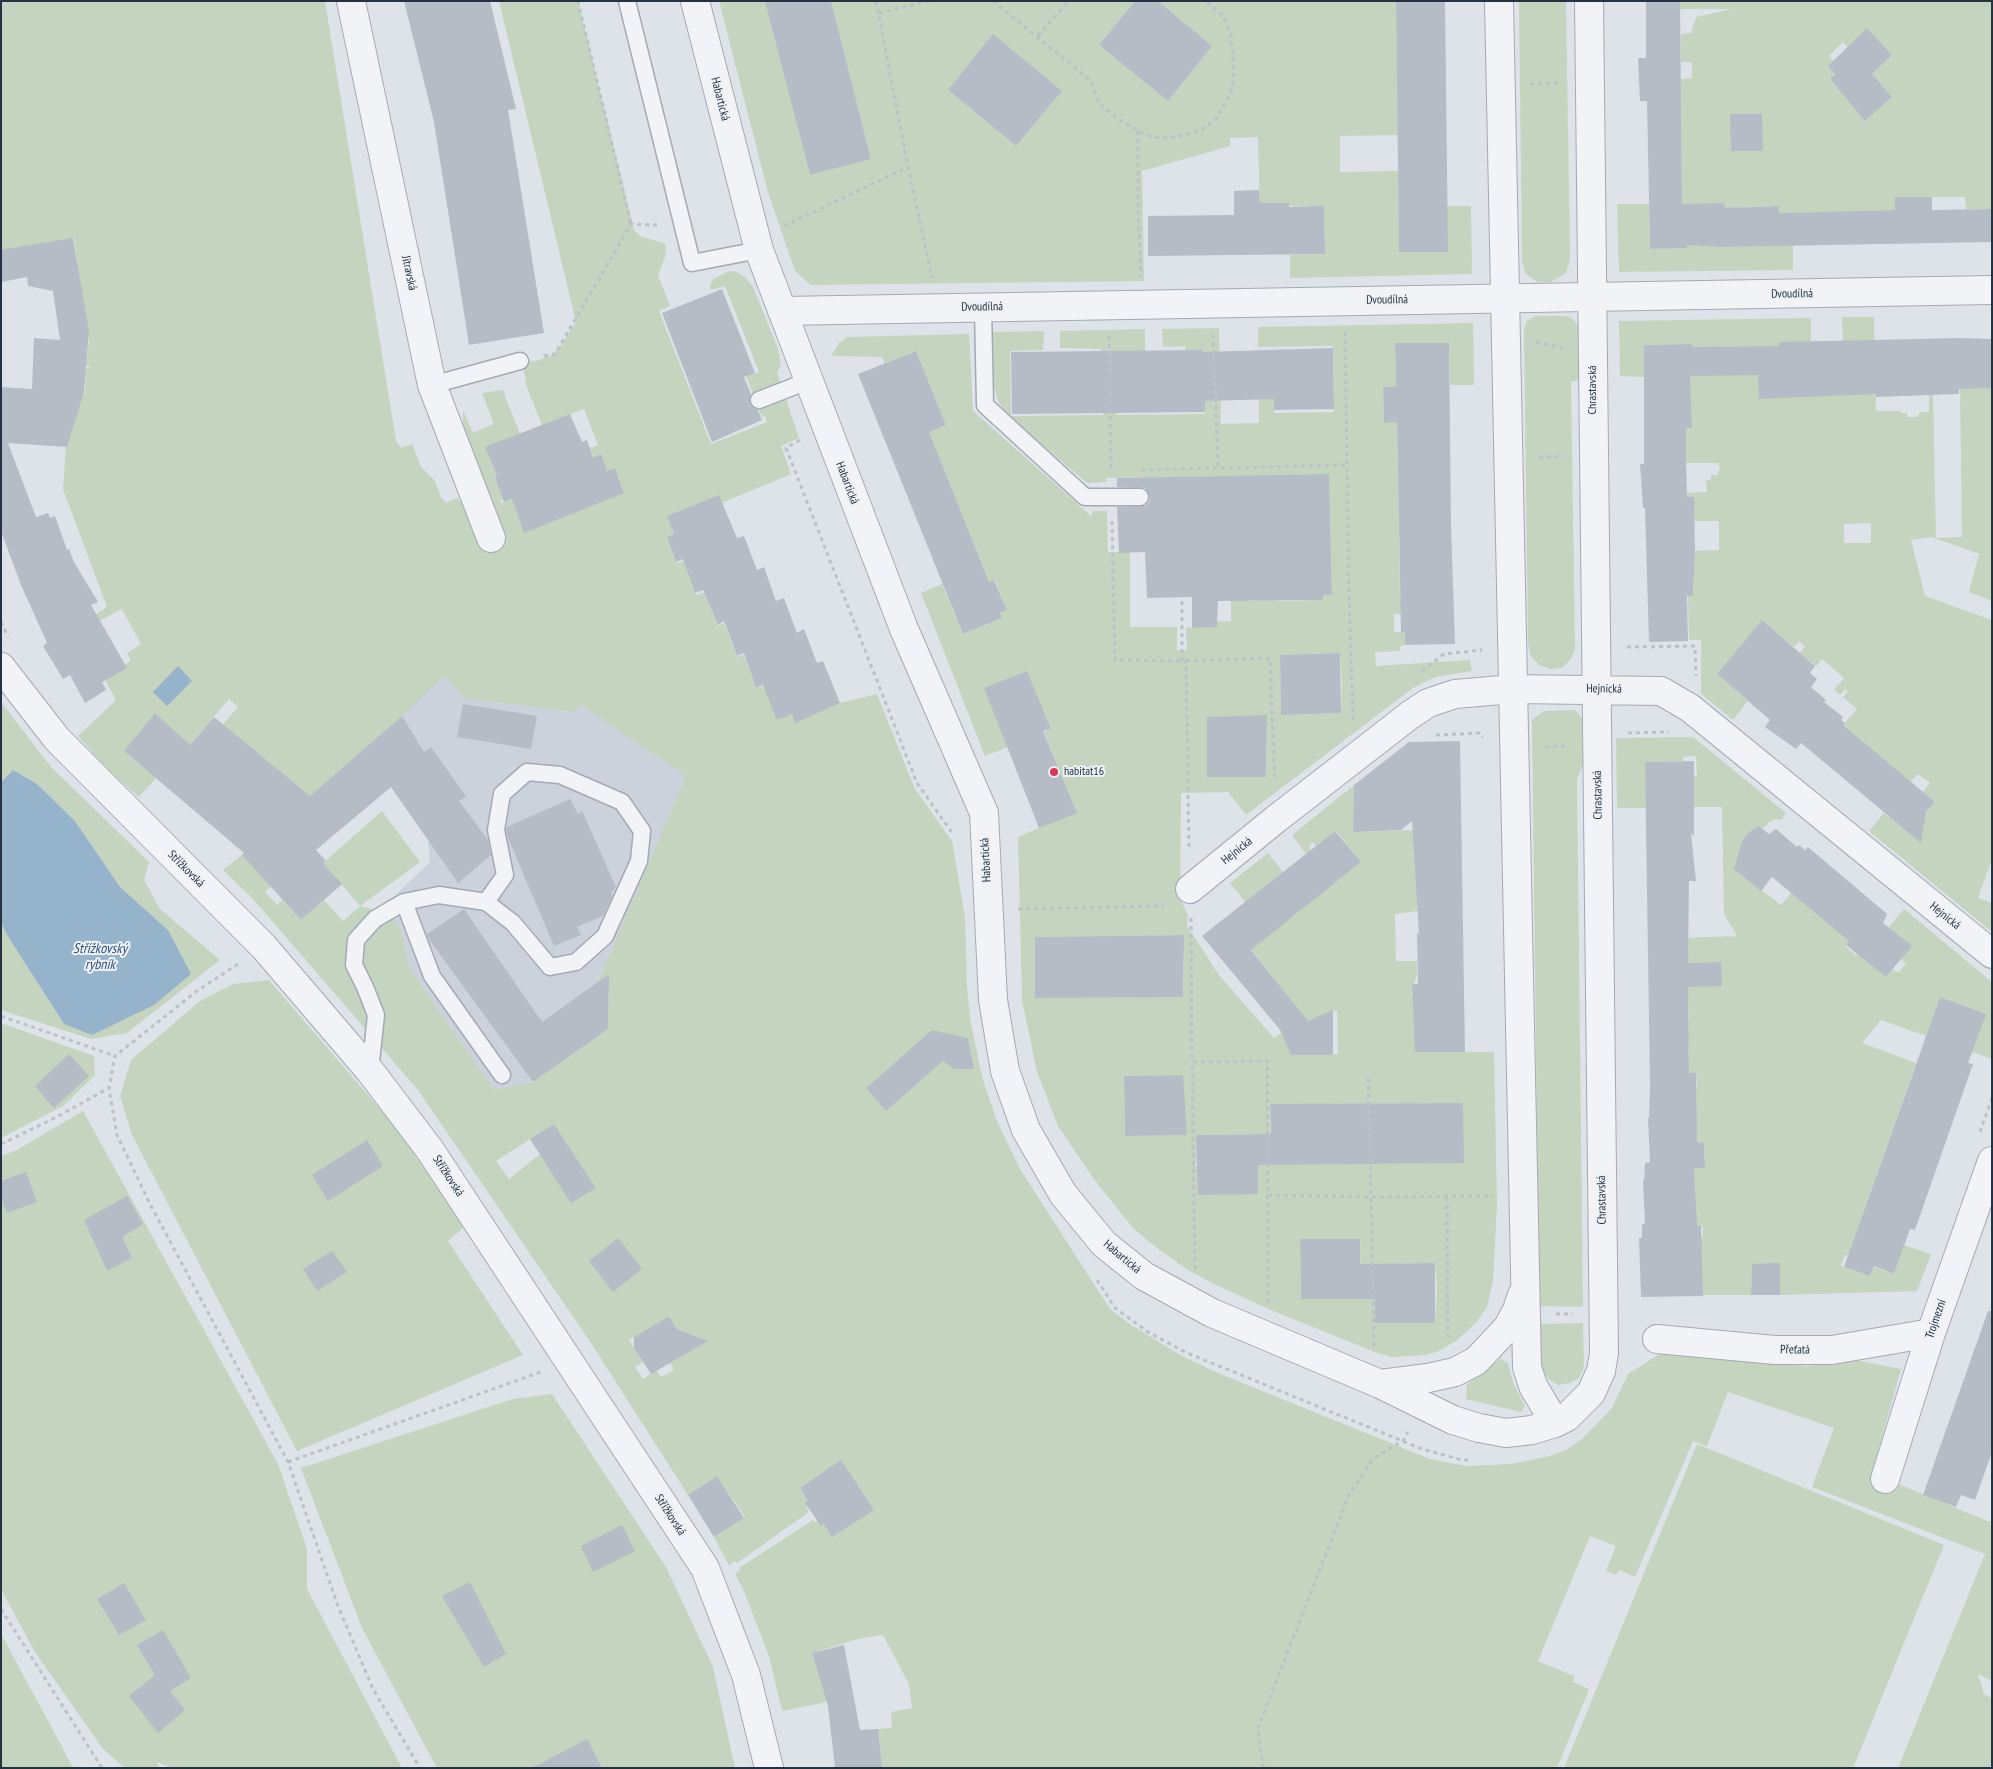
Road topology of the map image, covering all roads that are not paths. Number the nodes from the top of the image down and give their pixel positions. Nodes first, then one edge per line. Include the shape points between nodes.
1 (351, 1) edge
2 (628, 1) edge
3 (695, 1) edge
4 (1499, 1) edge
5 (1589, 1) edge
6 (759, 250) junction
7 (1992, 290) edge
8 (1592, 297) junction
9 (1505, 298) junction
10 (983, 307) junction
11 (782, 311) junction
12 (520, 361) road end
13 (808, 381) junction
14 (432, 385) junction
15 (759, 400) dead end
16 (1140, 497) dead end
17 (491, 538) dead end
18 (1, 667) edge
19 (1513, 689) junction
20 (1596, 689) junction
21 (1190, 897) road end
22 (404, 902) junction
23 (486, 902) junction
24 (1992, 954) edge
25 (370, 1071) junction
26 (502, 1075) dead end
27 (1992, 1162) edge
28 (1525, 1284) junction
29 (1931, 1333) junction
30 (1657, 1338) dead end
31 (1380, 1384) junction
32 (1555, 1423) junction
33 (1885, 1479) dead end
34 (769, 1768) edge

1 - 14 street, Jitravská
2 - 6 lane via 692,263
3 - 6 street, Habartická
4 - 9 street
5 - 8 street, Chrastavská
6 - 11 street, Habartická
7 - 8 street, Dvoudílná
8 - 9 street, Dvoudílná
8 - 20 street, Chrastavská
9 - 10 street, Dvoudílná
9 - 19 street
10 - 11 street, Dvoudílná
10 - 16 lane via 985,405 1085,497
11 - 13 street, Habartická
12 - 14 lane
13 - 15 lane
13 - 31 street, Habartická via 904,629 984,813 993,1000 1005,1071 1026,1130 1063,1194 1104,1244 1144,1276 1195,1304
14 - 17 street, Jitravská
18 - 25 street, Střížkovská via 57,739 264,947
19 - 20 street, Hejnická
19 - 21 street, Hejnická via 1455,694 1428,703 1276,819
19 - 28 street
20 - 24 street, Hejnická via 1661,691 1690,708
20 - 32 street, Chrastavská via 1604,1353 1592,1392 1567,1417
22 - 23 lane via 440,895
22 - 25 lane via 375,919 356,940 354,964 376,1016
22 - 26 lane via 432,976
23 - 23 lane via 513,923 550,967 576,962 605,936 639,861 642,831 622,802 560,775 527,772 502,794 496,830 504,875
25 - 34 street, Střížkovská via 430,1150 705,1568 746,1675
27 - 29 street, Trojmezní
28 - 31 street via 1508,1328 1476,1361 1455,1372
28 - 32 street via 1527,1367 1533,1386
29 - 30 street, Přeťatá via 1832,1350 1775,1350
29 - 33 street, Trojmezní
31 - 32 street, Habartická via 1453,1420 1479,1428 1506,1432 1532,1430

